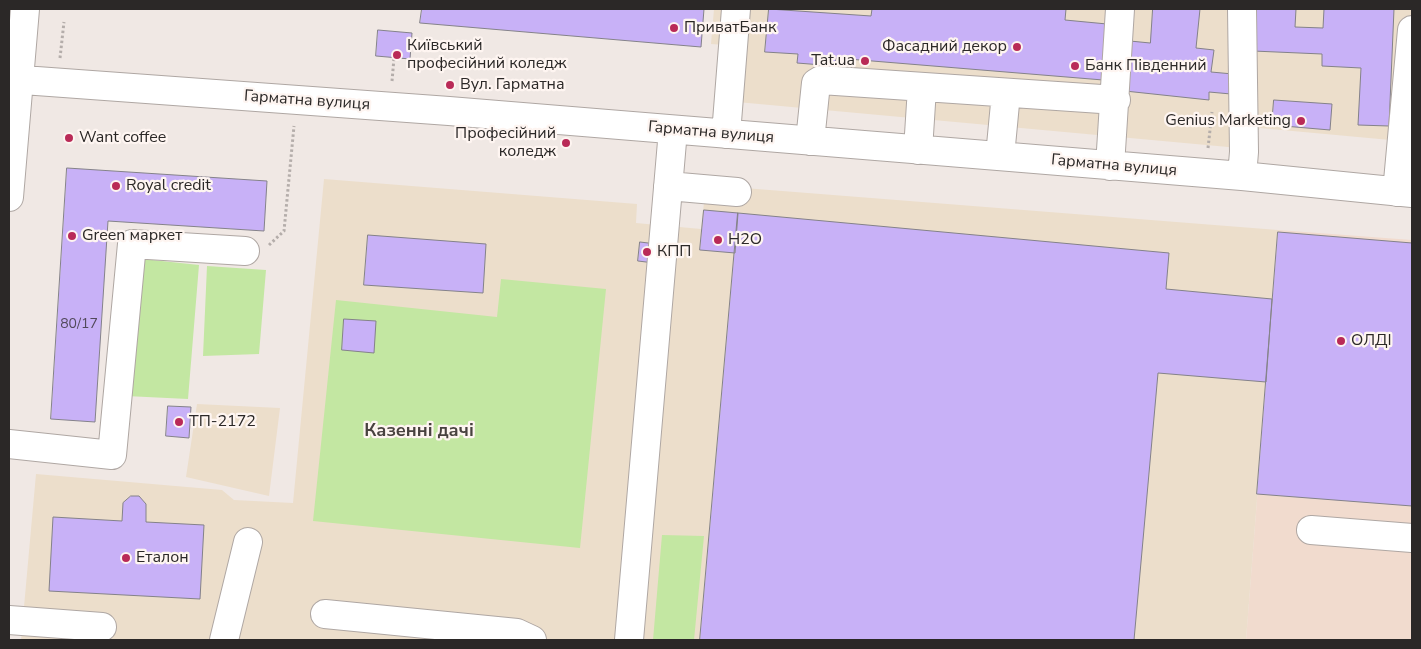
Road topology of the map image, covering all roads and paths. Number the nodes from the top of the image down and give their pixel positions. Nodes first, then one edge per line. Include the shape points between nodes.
1 (24, 9) edge
2 (736, 9) edge
3 (1120, 9) edge
4 (1242, 9) edge
5 (64, 22) dead end
6 (1412, 30) edge
7 (60, 58) dead end
8 (394, 58) dead end
9 (14, 80) edge
10 (392, 81) dead end
11 (922, 88) junction
12 (1006, 93) junction
13 (1116, 100) junction
14 (1212, 112) dead end
15 (294, 123) dead end
16 (673, 130) junction
17 (726, 134) junction
18 (810, 141) junction
19 (1208, 148) dead end
20 (918, 150) junction
21 (1000, 156) junction
22 (1110, 166) junction
23 (1242, 176) junction
24 (668, 186) junction
25 (736, 192) dead end
26 (1405, 193) edge
27 (9, 198) edge
28 (244, 251) joint
29 (9, 444) edge
30 (1310, 530) dead end
31 (1412, 538) edge
32 (248, 542) dead end
33 (326, 614) dead end
34 (9, 620) edge
35 (102, 627) dead end
36 (224, 640) edge
37 (532, 640) edge
38 (628, 640) edge

1 - 9 street
2 - 17 street
3 - 13 street
4 - 23 street
5 - 7 path
6 - 26 street
8 - 10 path
9 - 16 street, Гарматна вулиця
9 - 27 street
11 - 12 street
11 - 18 street via 819,81 816,84
11 - 20 street
12 - 13 street
12 - 21 street
13 - 22 street
14 - 19 path
15 - 28 path via 284,231 259,253
16 - 17 street, Гарматна вулиця
16 - 24 street
17 - 18 street, Гарматна вулиця
18 - 20 street, Гарматна вулиця
20 - 21 street, Гарматна вулиця
21 - 22 street, Гарматна вулиця
22 - 23 street, Гарматна вулиця
23 - 26 street, Гарматна вулиця
24 - 25 street
24 - 38 street
28 - 29 street via 132,244 112,455
30 - 31 street
32 - 36 street
33 - 37 street via 517,633
34 - 35 street

